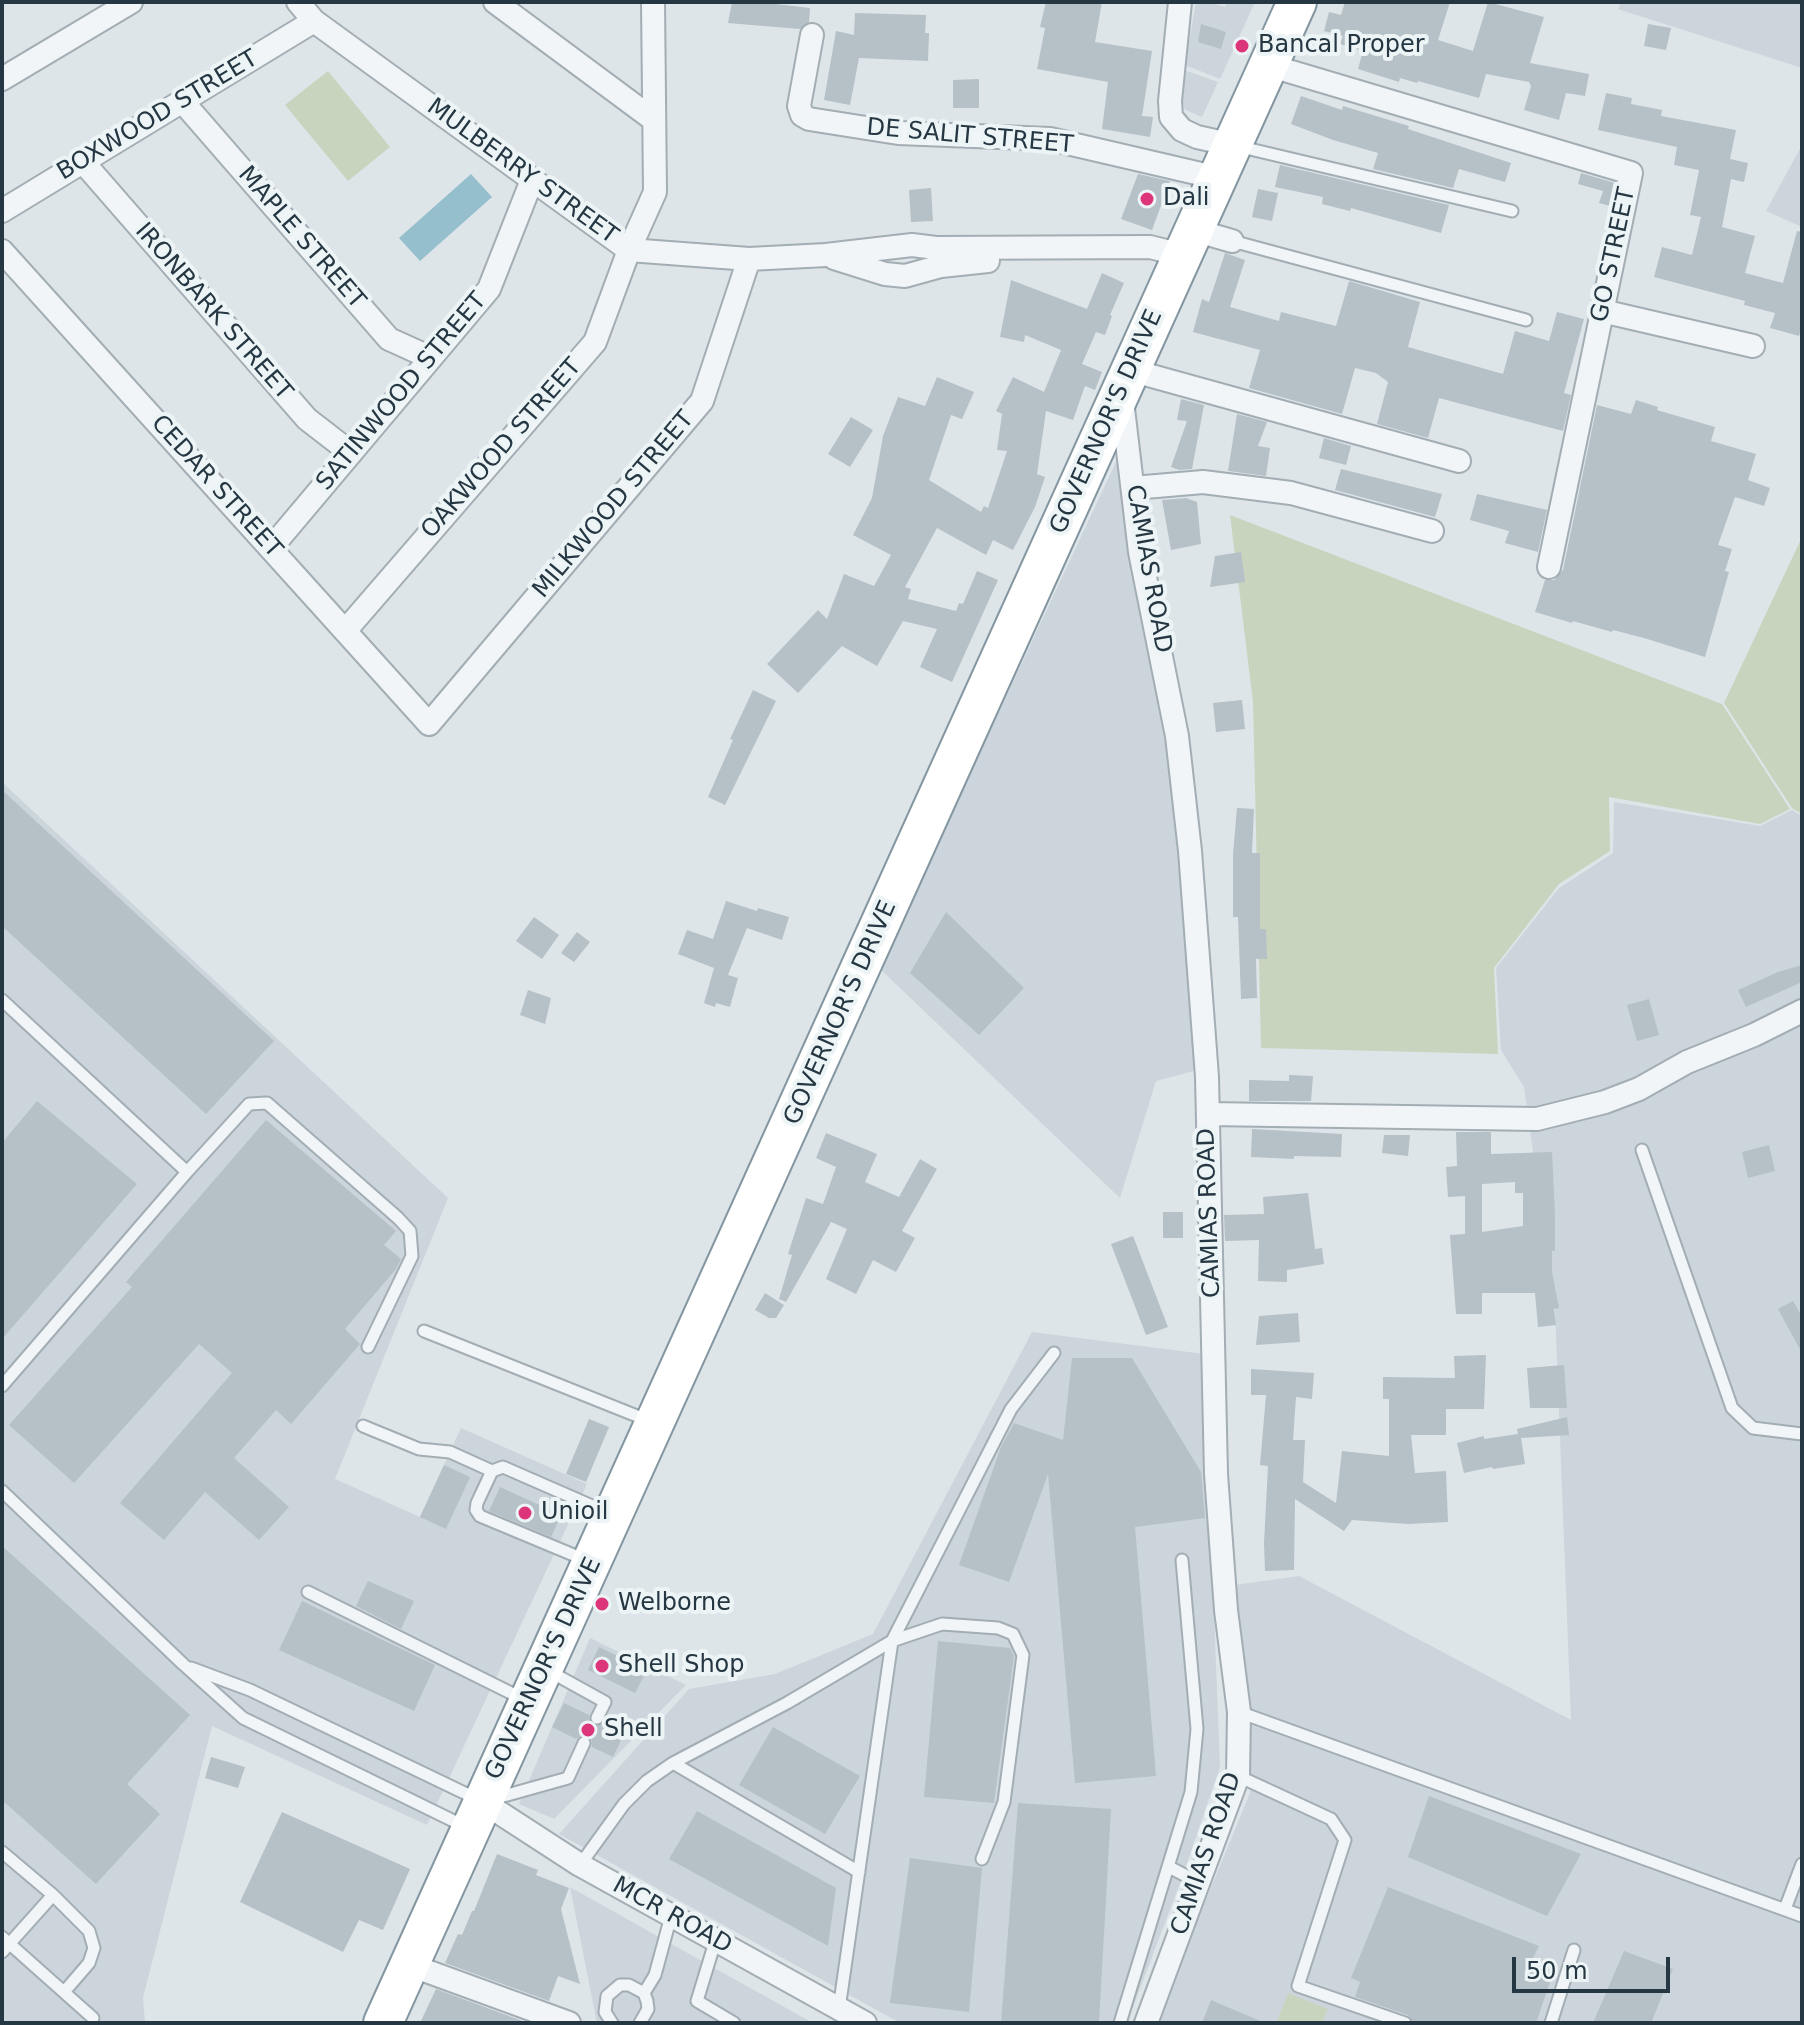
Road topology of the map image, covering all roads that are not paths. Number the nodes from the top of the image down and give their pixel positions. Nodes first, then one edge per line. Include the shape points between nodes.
1 (131, 2) edge
2 (298, 2) edge
3 (495, 2) edge
4 (653, 2) edge
5 (1180, 2) edge
6 (1297, 2) edge
7 (314, 21) junction
8 (812, 35) dead end
9 (1268, 65) junction
10 (2, 79) edge
11 (182, 101) junction
12 (654, 120) junction
13 (1225, 161) junction
14 (83, 162) junction
15 (532, 180) junction
16 (2, 211) edge
17 (1512, 211) dead end
18 (1232, 241) joint
19 (629, 250) junction
20 (2, 251) edge
21 (1184, 251) junction
22 (826, 255) junction
23 (749, 259) junction
24 (1602, 311) junction
25 (1526, 320) dead end
26 (1753, 346) dead end
27 (431, 358) junction
28 (1125, 381) junction
29 (351, 453) junction
30 (1459, 461) dead end
31 (1133, 488) junction
32 (1432, 531) dead end
33 (271, 548) junction
34 (1549, 567) dead end
35 (345, 631) junction
36 (429, 724) joint
37 (2, 1000) edge
38 (1802, 1011) edge
39 (1208, 1114) junction
40 (1642, 1150) dead end
41 (187, 1172) junction
42 (424, 1331) dead end
43 (368, 1347) dead end
44 (1054, 1353) dead end
45 (2, 1386) edge
46 (655, 1423) junction
47 (363, 1426) dead end
48 (1802, 1434) edge
49 (492, 1471) junction
50 (2, 1491) edge
51 (614, 1516) junction
52 (1182, 1560) dead end
53 (593, 1563) junction
54 (308, 1592) dead end
55 (892, 1641) junction
56 (183, 1664) junction
57 (537, 1686) junction
58 (1239, 1712) junction
59 (597, 1718) dead end
60 (584, 1743) dead end
61 (673, 1763) junction
62 (1238, 1776) junction
63 (477, 1816) junction
64 (2, 1852) edge
65 (982, 1859) dead end
66 (1802, 1864) edge
67 (580, 1865) junction
68 (1169, 1867) junction
69 (859, 1872) junction
70 (1200, 1883) junction
71 (53, 1895) junction
72 (1785, 1909) junction
73 (671, 1916) junction
74 (1802, 1916) edge
75 (715, 1942) junction
76 (4, 1944) edge
77 (1574, 1950) dead end
78 (410, 1965) junction
79 (64, 1992) junction
80 (644, 1993) junction
81 (839, 2009) junction
82 (93, 2018) dead end
83 (383, 2023) edge
84 (569, 2023) edge
85 (612, 2023) edge
86 (640, 2023) edge
87 (734, 2023) edge
88 (865, 2023) edge
89 (1120, 2023) edge
90 (1146, 2023) edge
91 (1405, 2023) edge
92 (1551, 2023) edge

1 - 10 street
2 - 7 street, MULBERRY STREET
3 - 12 street
4 - 12 street, OAKWOOD STREET
5 - 13 street via 1171,117
6 - 9 highway, GOVERNOR'S DRIVE
7 - 11 street, BOXWOOD STREET
7 - 15 street, MULBERRY STREET
8 - 13 street, DE SALIT STREET via 799,106 809,119 898,133 1050,139
9 - 13 highway, GOVERNOR'S DRIVE
9 - 24 street, GO STREET via 1631,173
11 - 14 street, BOXWOOD STREET
11 - 27 street, MAPLE STREET via 389,339
12 - 19 street, OAKWOOD STREET via 655,192
13 - 17 lane
13 - 21 highway, GOVERNOR'S DRIVE
14 - 16 street, BOXWOOD STREET
14 - 29 street, IRONBARK STREET via 307,419
15 - 19 street, MULBERRY STREET
15 - 27 street, SATINWOOD STREET via 489,289
18 - 21 street
18 - 25 lane
19 - 23 street, MULBERRY STREET
19 - 35 street, OAKWOOD STREET via 595,342
20 - 33 street, CEDAR STREET
21 - 22 street, MULBERRY STREET via 912,245
21 - 22 street, MULBERRY STREET via 1143,262 1013,260 941,266 905,276
21 - 28 highway, GOVERNOR'S DRIVE
22 - 23 street, MULBERRY STREET
23 - 36 street, MILKWOOD STREET via 702,401
24 - 26 street
24 - 34 street, GO STREET
27 - 29 street, SATINWOOD STREET
28 - 30 street
28 - 31 street, CAMIAS ROAD
28 - 46 highway, GOVERNOR'S DRIVE
29 - 33 street, SATINWOOD STREET
31 - 32 street via 1203,482 1276,491
31 - 39 street, CAMIAS ROAD via 1140,552 1181,765
33 - 35 street, CEDAR STREET
35 - 36 street, CEDAR STREET
37 - 41 lane
38 - 39 street via 1639,1089 1537,1119
39 - 58 street, CAMIAS ROAD via 1216,1474
40 - 48 lane via 1732,1408 1753,1428
41 - 43 lane via 249,1104 267,1103 398,1218 410,1231 412,1256
41 - 45 lane
42 - 46 lane
44 - 55 lane via 1011,1409
46 - 51 highway, GOVERNOR'S DRIVE
47 - 49 lane via 419,1449 450,1452
49 - 51 lane via 503,1467
49 - 53 lane via 477,1503 480,1516
50 - 56 lane
51 - 53 highway, GOVERNOR'S DRIVE
52 - 68 lane via 1197,1729 1191,1792
53 - 57 highway, GOVERNOR'S DRIVE
54 - 57 lane
55 - 61 lane
55 - 65 lane via 942,1624 998,1628 1013,1634 1019,1644 1022,1668 1004,1802
55 - 69 lane
56 - 63 lane via 401,1762
56 - 63 lane via 243,1718 391,1790
57 - 59 lane via 605,1702
57 - 63 highway, GOVERNOR'S DRIVE
58 - 62 street, CAMIAS ROAD
58 - 72 lane
60 - 63 lane via 568,1778
61 - 67 lane via 624,1804
61 - 69 lane
62 - 70 street, CAMIAS ROAD
62 - 91 lane via 1331,1819 1345,1840 1298,1986
63 - 67 street, MCR ROAD
63 - 78 highway, GOVERNOR'S DRIVE
64 - 71 lane
66 - 72 lane
67 - 73 street, MCR ROAD
68 - 70 lane
68 - 89 lane
69 - 81 lane
70 - 90 street, CAMIAS ROAD
71 - 76 lane
71 - 79 lane via 89,1931 94,1948 89,1963
72 - 74 lane
73 - 75 street, MCR ROAD
73 - 80 lane via 655,1975
75 - 81 street, MCR ROAD
75 - 87 lane via 697,2001
76 - 79 lane
77 - 92 lane
78 - 83 highway, GOVERNOR'S DRIVE
78 - 84 street
79 - 82 lane
80 - 85 lane via 629,1985 613,1989 604,2004
80 - 86 lane via 648,2009
81 - 88 street, MCR ROAD

